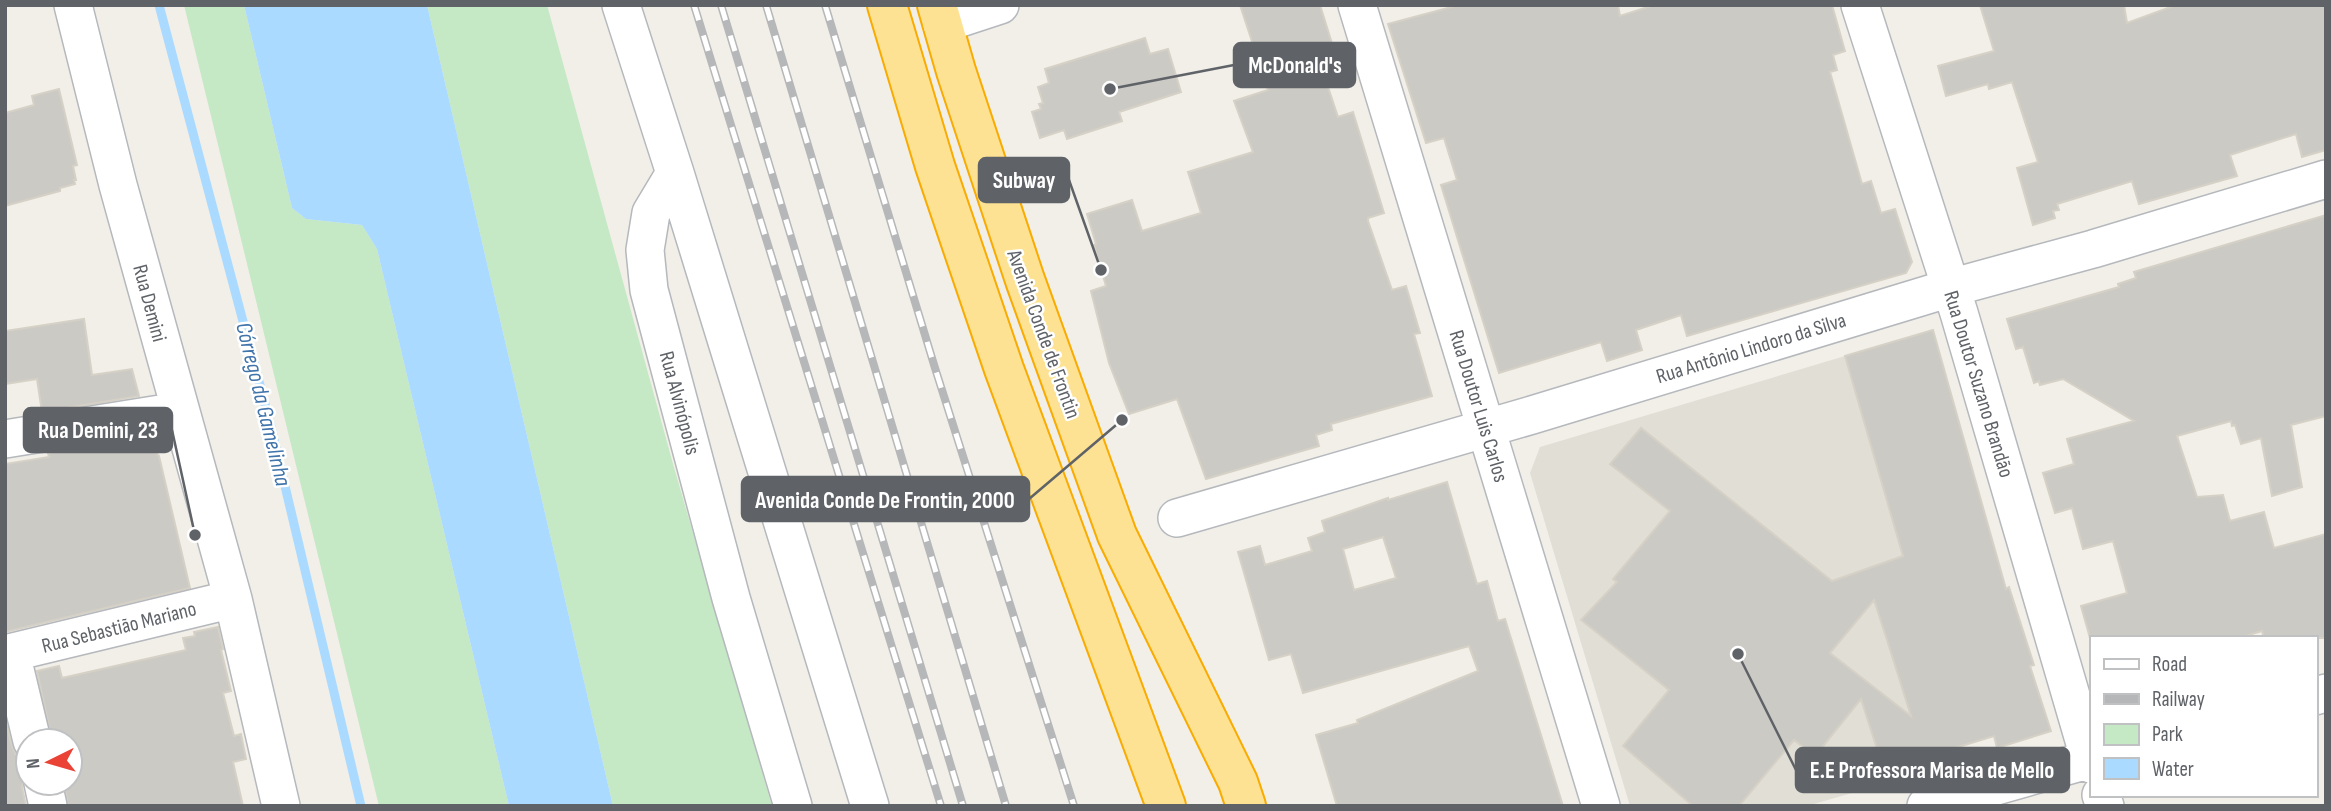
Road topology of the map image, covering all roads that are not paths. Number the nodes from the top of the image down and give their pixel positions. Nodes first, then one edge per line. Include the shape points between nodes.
1 (73, 5) edge
2 (621, 5) edge
3 (887, 5) edge
4 (1000, 5) edge
5 (1357, 5) edge
6 (1860, 5) edge
7 (939, 15) edge
8 (675, 173) junction
9 (2326, 179) edge
10 (1950, 288) junction
11 (179, 411) junction
12 (1486, 428) junction
13 (5, 439) edge
14 (1177, 518) dead end
15 (233, 599) junction
16 (1098, 619) junction
17 (8, 654) edge
18 (29, 727) edge
19 (2090, 758) edge
20 (2090, 761) edge
21 (281, 806) edge
22 (793, 806) edge
23 (870, 806) edge
24 (1166, 806) edge
25 (1192, 806) edge
26 (1246, 806) edge
27 (1601, 806) edge
28 (1926, 806) edge

1 - 11 street, Rua Demini
2 - 8 street
3 - 16 highway via 935,166 1004,369
4 - 7 street
5 - 12 street, Rua Doutor Luis Carlos
6 - 10 street, Rua Doutor Suzano Brandão
7 - 26 highway, Avenida Conde de Frontin via 1020,267 1117,535
8 - 22 street, Rua Alvinópolis via 651,213 645,250 649,290 731,598
8 - 23 street
9 - 10 street, Rua Antônio Lindoro da Silva
10 - 12 street, Rua Antônio Lindoro da Silva
10 - 19 street, Rua Doutor Suzano Brandão
11 - 13 street
11 - 15 street, Rua Demini
12 - 14 street, Rua Antônio Lindoro da Silva
12 - 27 street, Rua Doutor Luis Carlos
15 - 17 street, Rua Sebastião Mariano
15 - 21 street, Rua Demini
16 - 24 highway
16 - 25 highway via 1165,740
17 - 18 street
20 - 28 street

